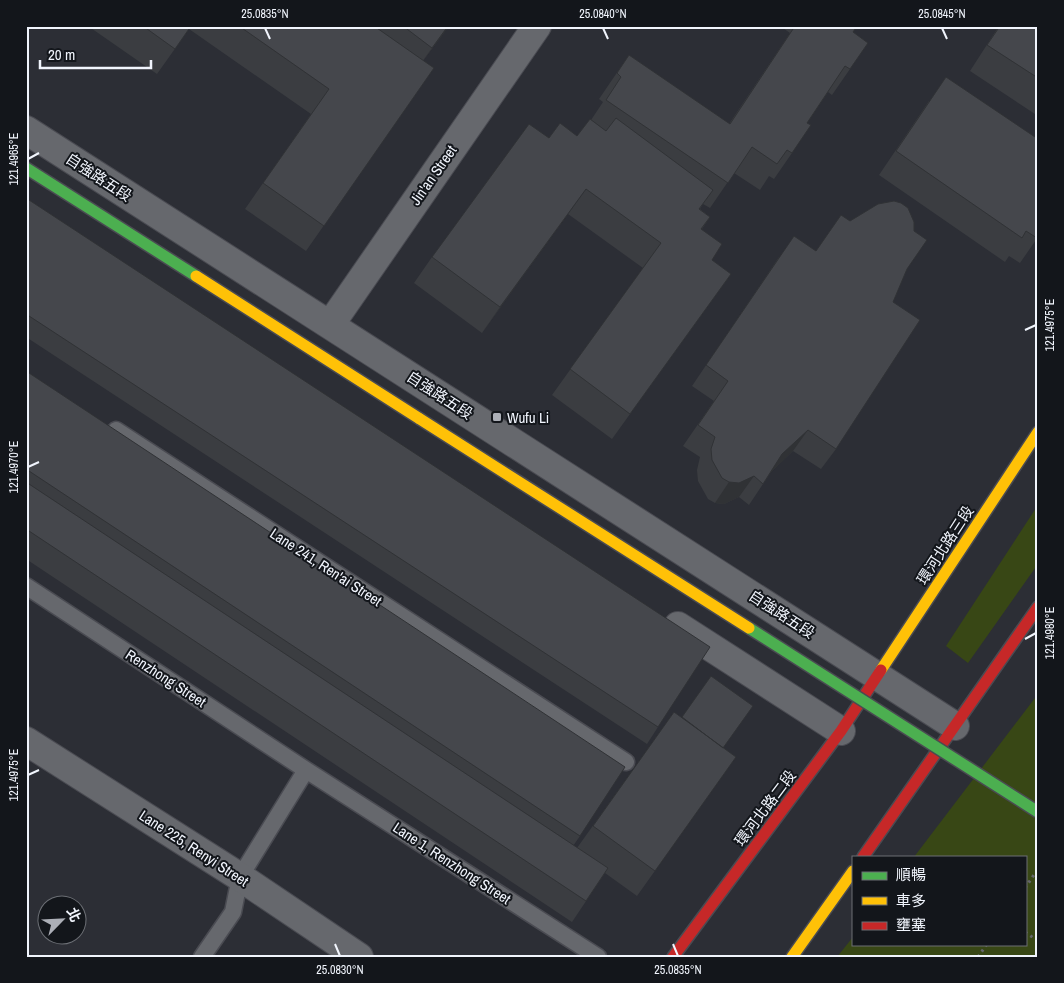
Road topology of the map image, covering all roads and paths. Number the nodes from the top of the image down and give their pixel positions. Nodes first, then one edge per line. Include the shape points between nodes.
1 (537, 26) edge
2 (26, 130) edge
3 (26, 168) edge
4 (330, 325) junction
5 (101, 421) edge
6 (1038, 432) edge
7 (26, 586) edge
8 (1038, 607) edge
9 (660, 614) edge
10 (878, 675) junction
11 (955, 726) junction
12 (841, 731) junction
13 (26, 741) edge
14 (626, 762) dead end
15 (306, 770) junction
16 (1038, 812) edge
17 (864, 856) edge
18 (1038, 869) edge
19 (852, 872) edge
20 (240, 877) junction
21 (1026, 887) edge
22 (1026, 933) edge
23 (1038, 940) edge
24 (986, 946) edge
25 (202, 957) edge
26 (359, 957) edge
27 (598, 957) edge
28 (673, 957) edge
29 (792, 957) edge
30 (978, 957) edge

1 - 4 street, Jin'an Street
2 - 4 street, 自強路五段
3 - 16 main road, bridge
4 - 10 street, 自強路五段
5 - 14 lane, Lane 241, Ren'ai Street
6 - 10 main road, 環河北路三段
7 - 15 lane, Renzhong Street
8 - 11 main road
9 - 12 street
10 - 11 street, 自強路五段
10 - 12 main road, 環河北路二段
11 - 17 main road
12 - 28 main road, 環河北路二段
13 - 20 street, Lane 225, Renyi Street
15 - 20 lane
15 - 27 lane, Lane 1, Renzhong Street
18 - 21 path
19 - 29 main road
20 - 25 lane via 233,912
20 - 26 street, Lane 225, Renyi Street
22 - 23 path
24 - 30 path

